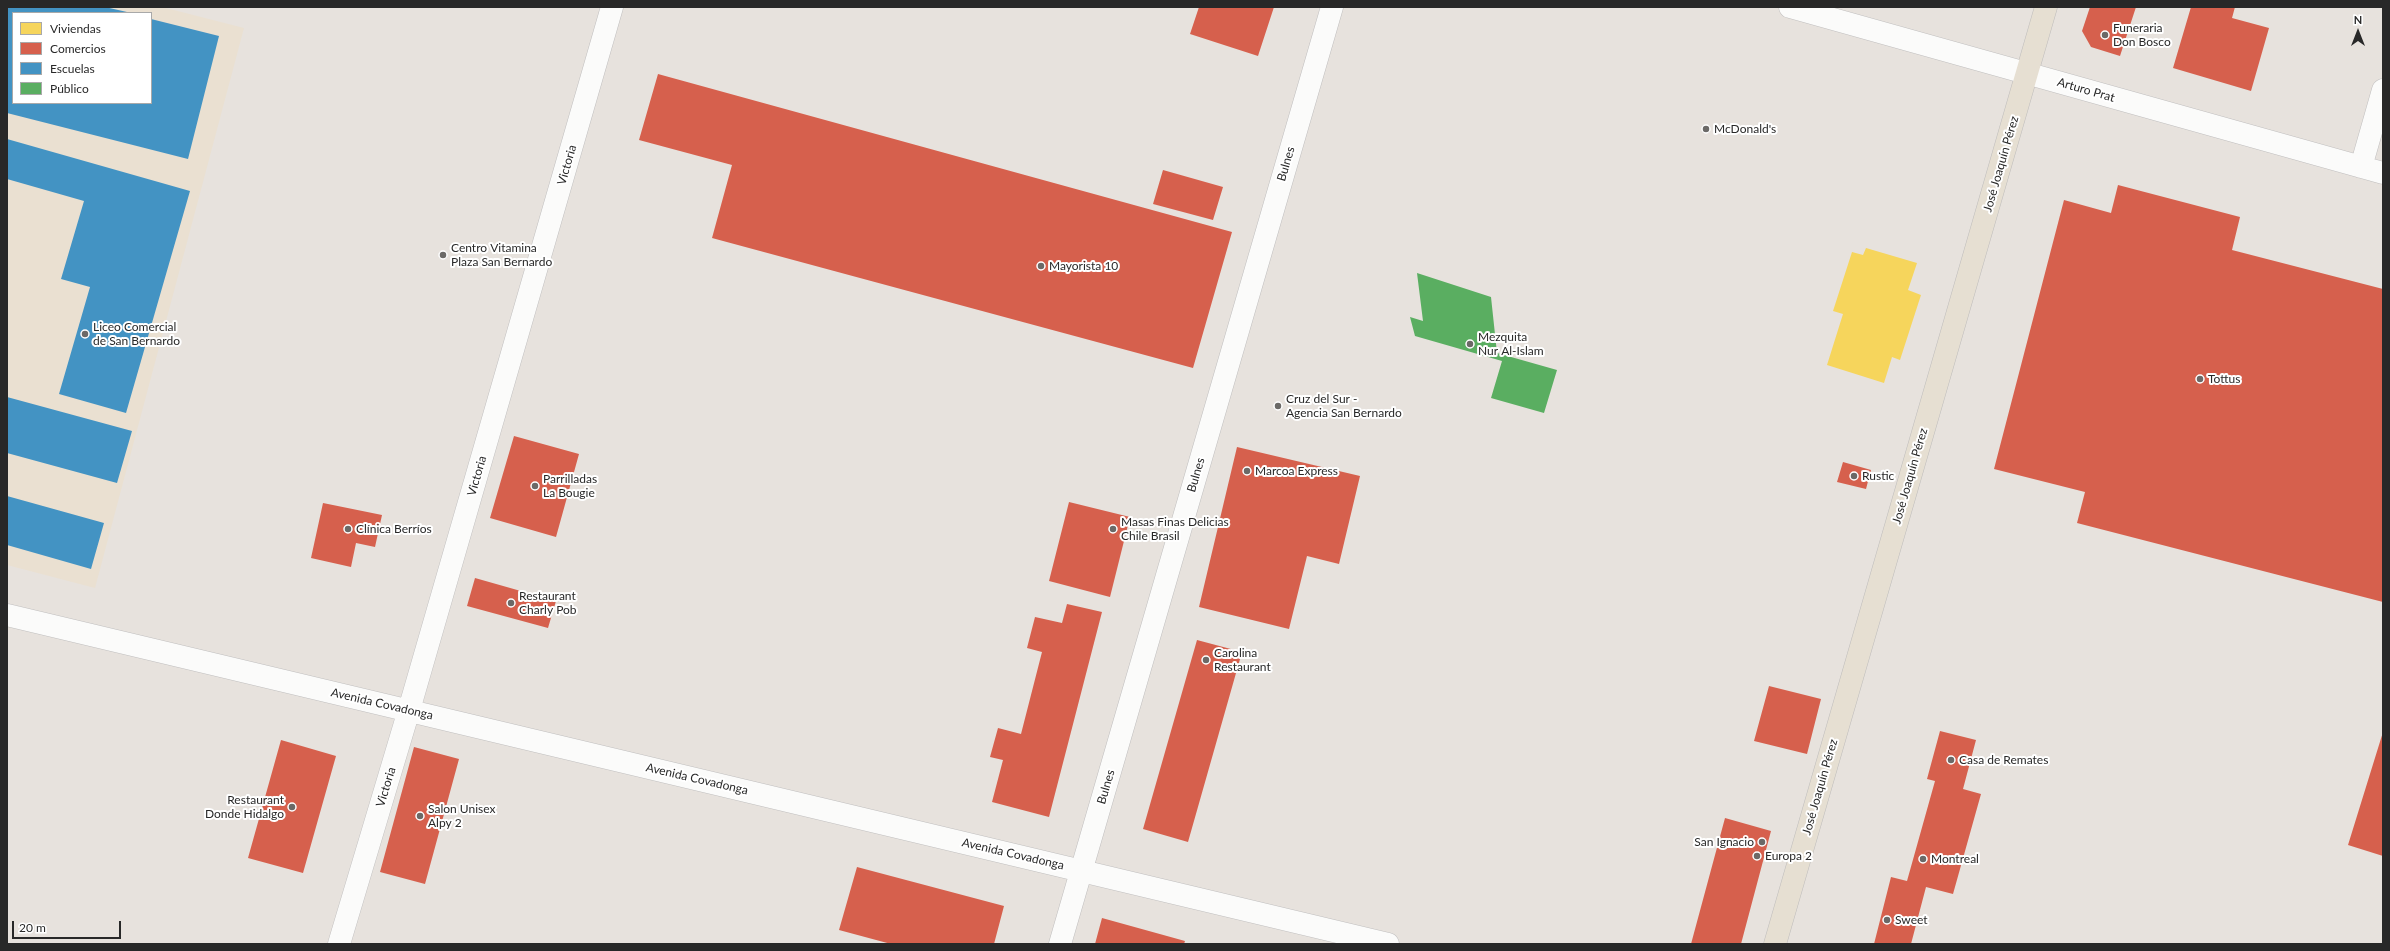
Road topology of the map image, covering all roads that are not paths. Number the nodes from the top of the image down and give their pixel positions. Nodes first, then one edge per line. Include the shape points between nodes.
1 (612, 7) edge
2 (1332, 7) edge
3 (1790, 7) edge
4 (2046, 7) edge
5 (2027, 73) junction
6 (2382, 95) edge
7 (2361, 167) junction
8 (2383, 173) edge
9 (7, 615) edge
10 (409, 710) junction
11 (1081, 871) junction
12 (339, 944) edge
13 (1060, 944) edge
14 (1388, 944) edge
15 (1775, 944) edge

1 - 10 street, Victoria
2 - 11 street, Bulnes
3 - 5 street, Arturo Prat
4 - 5 main road, José Joaquín Pérez
5 - 7 street, Arturo Prat
5 - 15 main road, José Joaquín Pérez
6 - 7 street
7 - 8 street, Arturo Prat
9 - 10 street, Avenida Covadonga
10 - 11 street, Avenida Covadonga
10 - 12 street, Victoria
11 - 13 street, Bulnes
11 - 14 street, Avenida Covadonga

